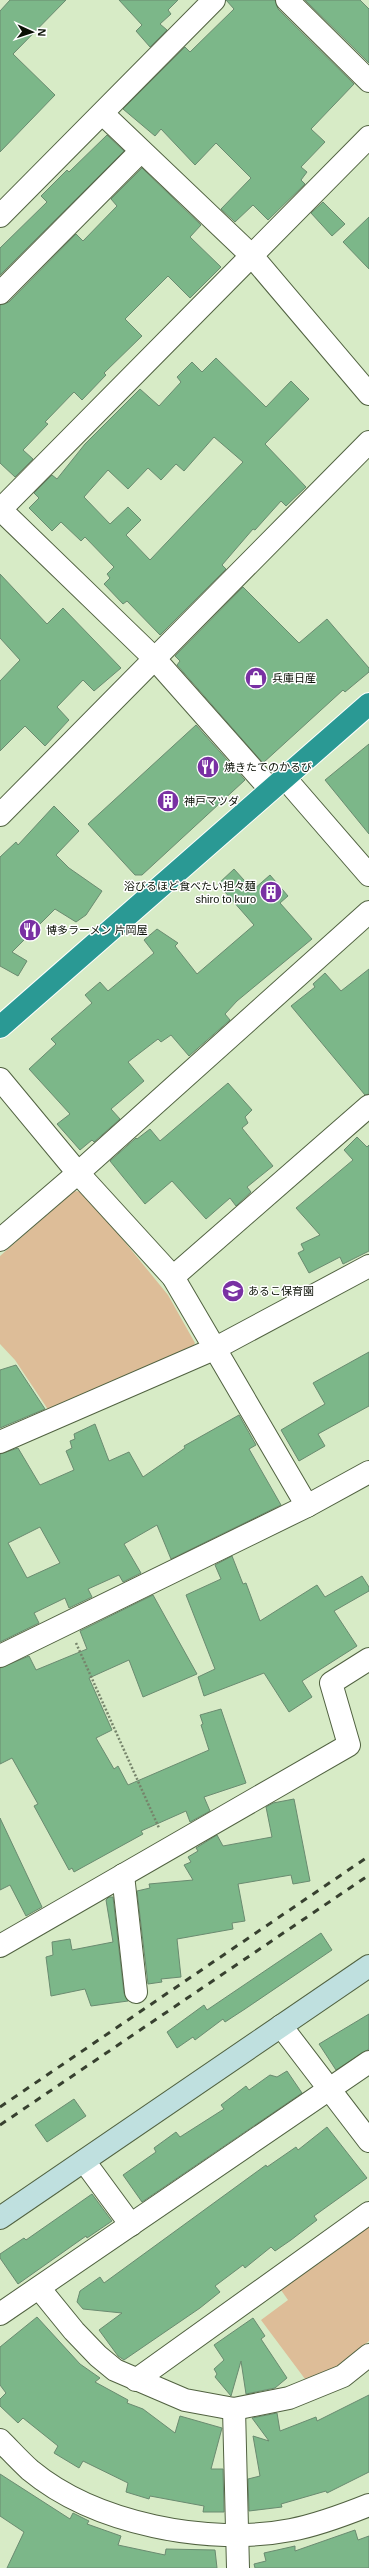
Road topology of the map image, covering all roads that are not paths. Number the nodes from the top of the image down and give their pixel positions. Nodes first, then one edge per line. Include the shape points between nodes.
1 (214, 0) edge
2 (288, 0) edge
3 (369, 81) edge
4 (103, 114) junction
5 (369, 137) edge
6 (141, 151) junction
7 (0, 216) edge
8 (252, 256) junction
9 (0, 293) edge
10 (369, 394) edge
11 (369, 442) edge
12 (0, 510) edge
13 (154, 658) junction
14 (369, 704) edge
15 (277, 783) junction
16 (0, 815) edge
17 (369, 875) edge
18 (369, 912) edge
19 (0, 1027) edge
20 (0, 1079) edge
21 (369, 1106) edge
22 (78, 1173) junction
23 (0, 1240) edge
24 (369, 1266) edge
25 (173, 1277) junction
26 (214, 1349) junction
27 (0, 1442) edge
28 (369, 1472) edge
29 (307, 1506) junction
30 (0, 1656) edge
31 (369, 1659) edge
32 (123, 1875) junction
33 (0, 1946) edge
34 (369, 1966) edge
35 (136, 1992) dead end
36 (282, 2026) junction
37 (369, 2062) edge
38 (330, 2088) junction
39 (369, 2141) edge
40 (84, 2161) junction
41 (369, 2214) edge
42 (0, 2218) edge
43 (131, 2225) junction
44 (39, 2288) junction
45 (0, 2314) edge
46 (369, 2355) edge
47 (136, 2380) junction
48 (234, 2409) junction
49 (0, 2440) edge
50 (369, 2505) edge
51 (237, 2535) junction
52 (238, 2568) edge

1 - 4 street
2 - 3 street
4 - 6 street
4 - 7 street
5 - 8 street
6 - 8 street
6 - 9 street
8 - 10 street
8 - 12 street
11 - 13 street
12 - 13 street
13 - 15 street
13 - 16 street
14 - 15 highway
15 - 17 street
15 - 19 highway
18 - 22 street
20 - 22 street
21 - 25 street
22 - 23 street
22 - 25 street
24 - 26 street
25 - 26 street
26 - 27 street
26 - 29 street
28 - 29 street
29 - 30 street
31 - 32 street via 331,1683 349,1745
32 - 33 street
32 - 35 street
34 - 36 street
36 - 38 street
36 - 40 street
37 - 38 street
38 - 39 street
38 - 43 street
40 - 42 street
40 - 43 street
41 - 47 street
43 - 44 street
44 - 45 street
44 - 47 street via 98,2356 115,2370
46 - 48 street via 342,2376 289,2398
47 - 48 street via 185,2400
48 - 51 street
49 - 51 street via 31,2470 72,2497 118,2516 175,2531
50 - 51 street via 291,2530
51 - 52 street

